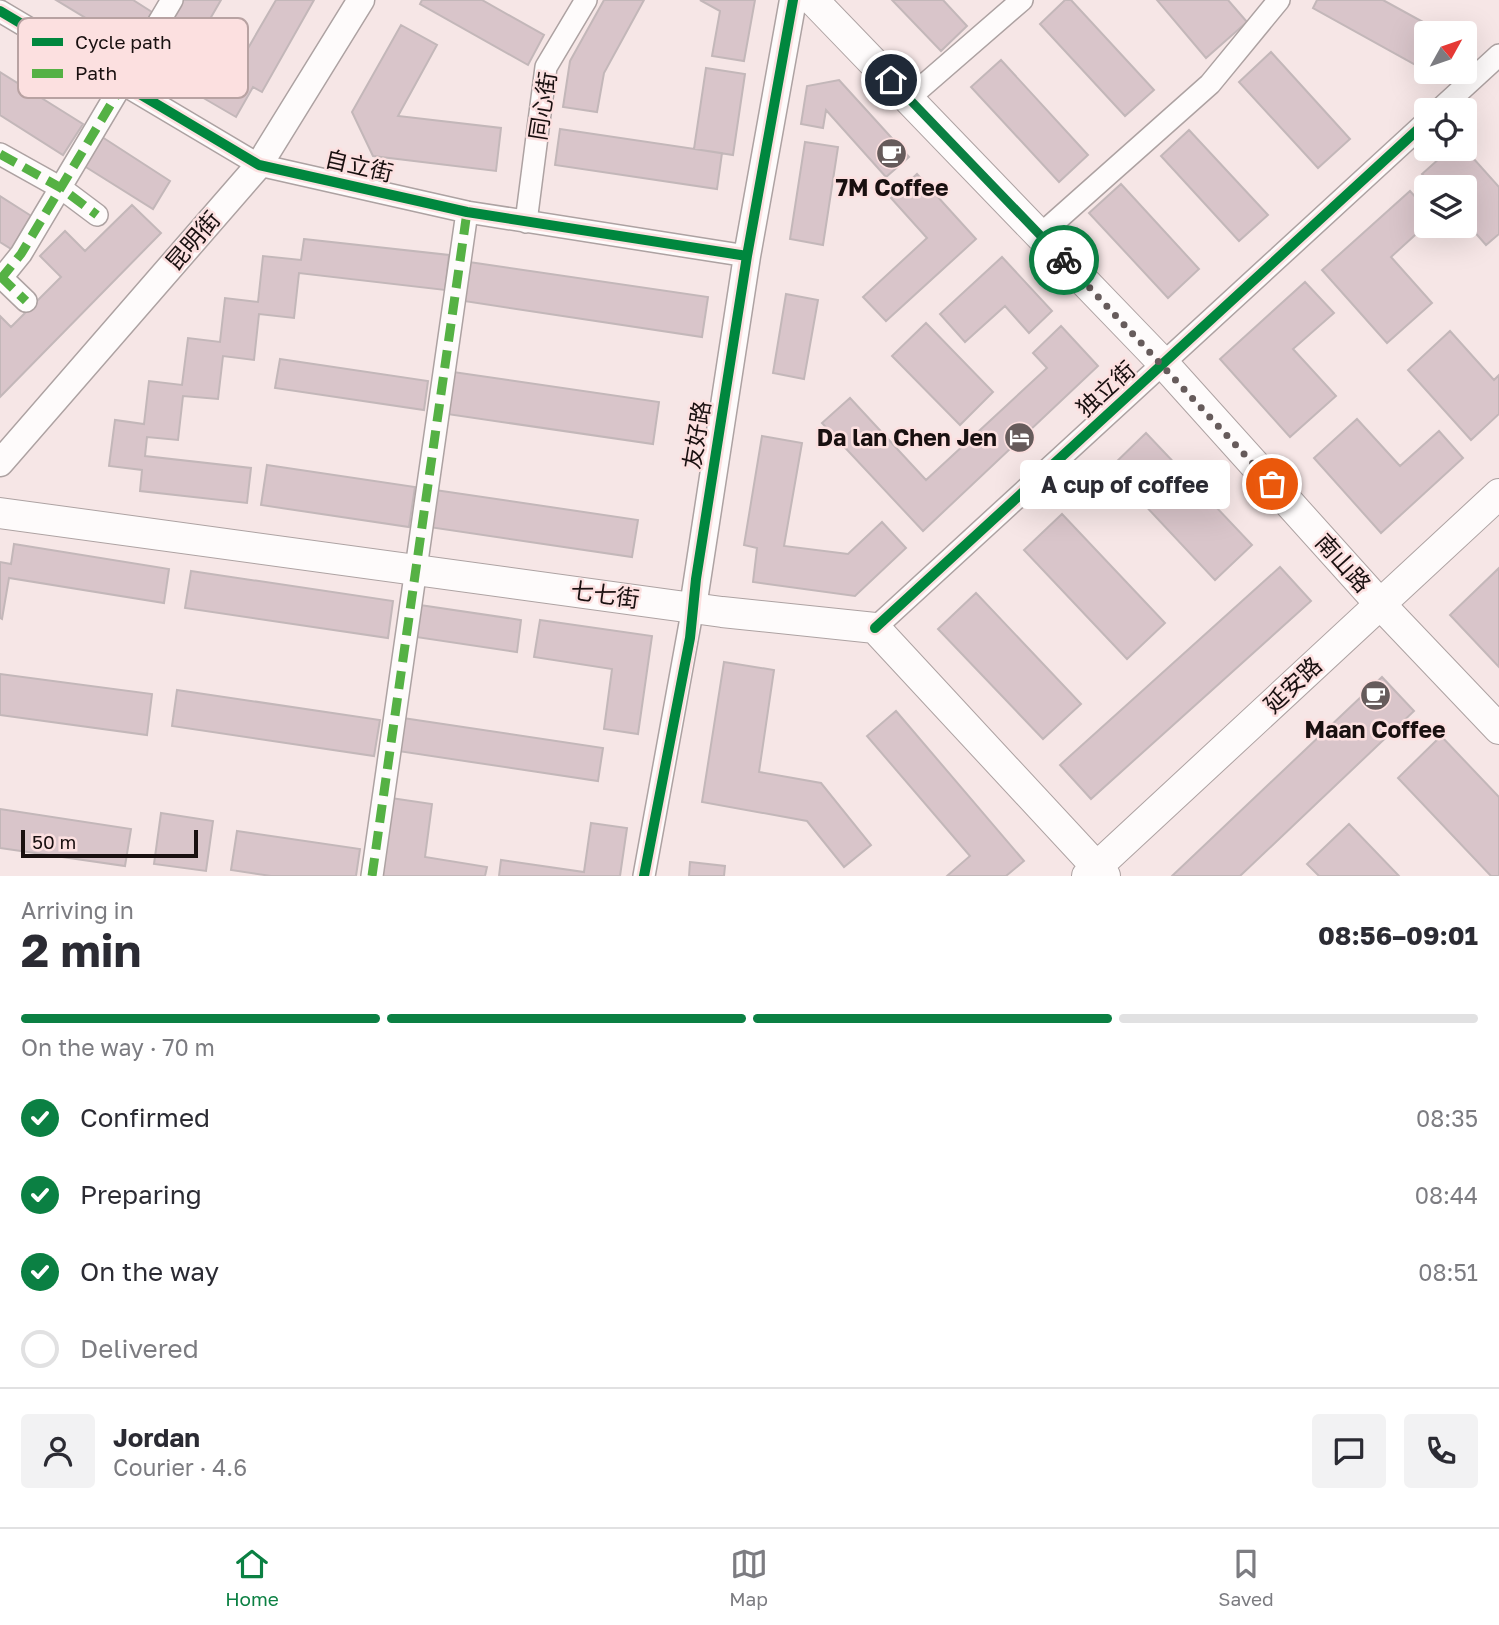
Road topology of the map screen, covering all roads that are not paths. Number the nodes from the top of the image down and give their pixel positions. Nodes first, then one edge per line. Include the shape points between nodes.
1 (172, 0) edge
2 (361, 0) edge
3 (586, 0) edge
4 (793, 0) edge
5 (813, 0) edge
6 (1023, 0) edge
7 (1279, 0) edge
8 (161, 18) edge
9 (1499, 55) edge
10 (114, 98) edge
11 (146, 98) edge
12 (909, 98) junction
13 (1452, 98) edge
14 (1414, 133) edge
15 (0, 154) edge
16 (259, 165) junction
17 (61, 188) junction
18 (467, 212) junction
19 (97, 215) dead end
20 (526, 222) junction
21 (1040, 235) junction
22 (747, 256) junction
23 (1, 278) edge
24 (26, 301) dead end
25 (1164, 364) junction
26 (0, 463) edge
27 (1499, 494) edge
28 (0, 513) edge
29 (417, 569) junction
30 (1380, 604) junction
31 (693, 607) junction
32 (875, 628) junction
33 (1499, 729) edge
34 (1097, 873) edge
35 (372, 876) edge
36 (645, 876) edge

1 - 8 street
2 - 16 street, 昆明街
3 - 20 street, 同心街 via 546,67
4 - 22 street, 友好路
5 - 12 main road, 南山路
6 - 12 street
7 - 21 street via 1210,84
9 - 13 street
10 - 17 street
11 - 16 street, 自立街
12 - 21 main road, 南山路
14 - 25 street, 独立街
15 - 17 street
16 - 18 street, 自立街
16 - 26 street, 昆明街
17 - 19 street
17 - 23 street
18 - 20 street, 自立街
18 - 29 street
20 - 22 street, 自立街
21 - 25 main road, 南山路
22 - 31 street, 友好路
23 - 24 street
25 - 30 main road, 南山路
25 - 32 street, 独立街
27 - 30 main road, 延安路
28 - 29 main road, 七七街
29 - 31 main road, 七七街
29 - 35 street
30 - 33 main road, 南山路
30 - 34 main road, 延安路
31 - 32 main road, 七七街
31 - 36 street, 友好路
32 - 34 main road

